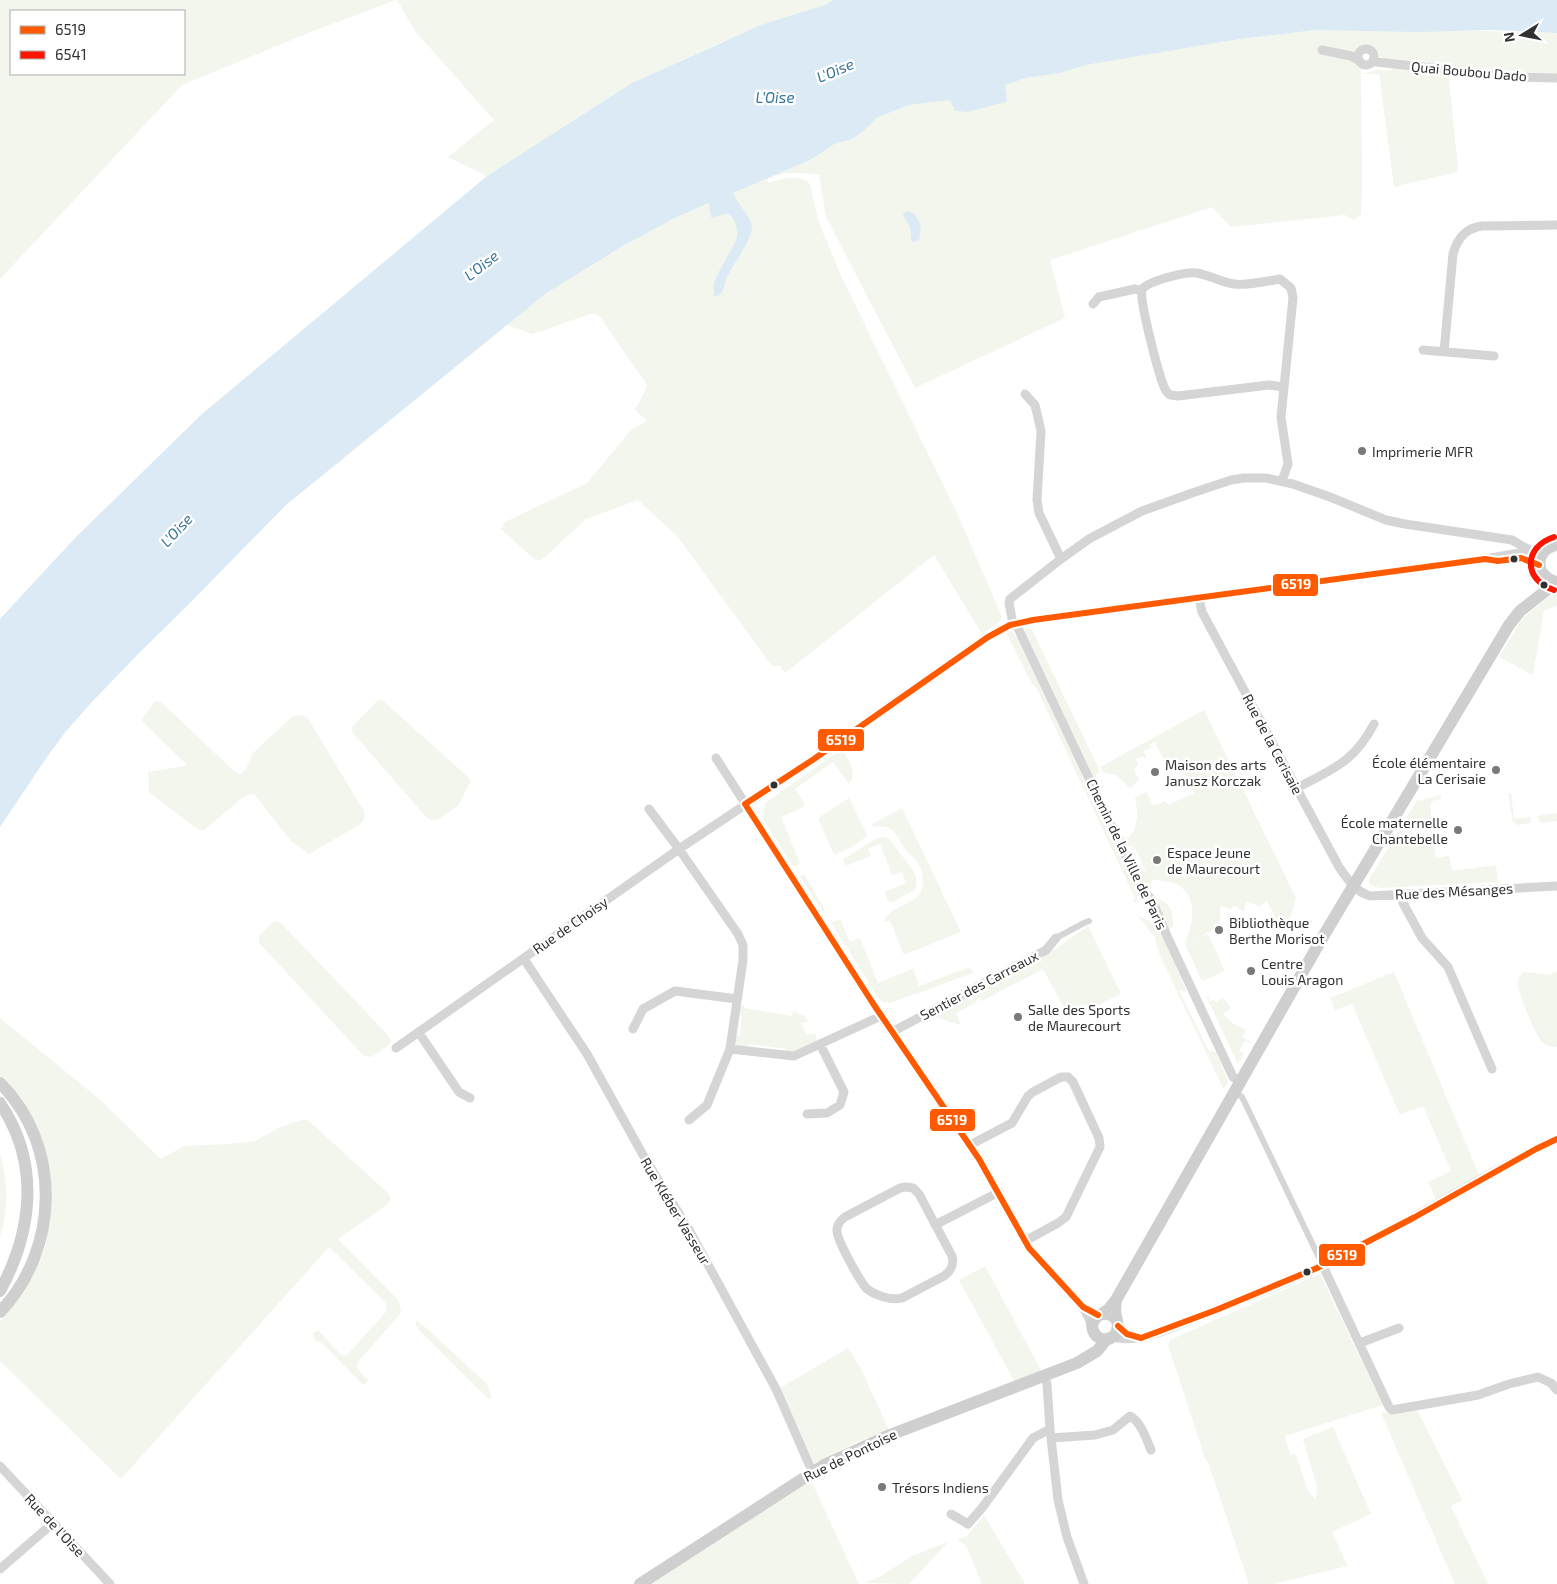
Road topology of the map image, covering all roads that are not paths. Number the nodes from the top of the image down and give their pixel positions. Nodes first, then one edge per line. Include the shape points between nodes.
1 (1322, 50) dead end
2 (1357, 57) junction
3 (1375, 61) junction
4 (1557, 78) edge
5 (1557, 225) edge
6 (1141, 291) junction
7 (1093, 304) dead end
8 (1423, 350) dead end
9 (1444, 352) junction
10 (1494, 356) dead end
11 (1284, 387) junction
12 (1025, 394) dead end
13 (1282, 481) junction
14 (1509, 540) junction
15 (1553, 544) edge
16 (1530, 551) junction
17 (1517, 556) junction
18 (1061, 559) junction
19 (1540, 569) junction
20 (1557, 582) edge
21 (1199, 598) junction
22 (1522, 609) junction
23 (1014, 624) junction
24 (1374, 724) dead end
25 (716, 758) dead end
26 (1297, 788) junction
27 (745, 804) junction
28 (649, 809) dead end
29 (679, 849) junction
30 (1353, 886) junction
31 (1557, 886) edge
32 (1401, 894) junction
33 (1089, 922) dead end
34 (1056, 938) joint
35 (524, 959) junction
36 (737, 998) junction
37 (882, 1016) junction
38 (633, 1029) dead end
39 (892, 1032) junction
40 (419, 1033) junction
41 (820, 1044) junction
42 (396, 1048) dead end
43 (730, 1049) junction
44 (1492, 1069) dead end
45 (0, 1083) edge
46 (1239, 1090) junction
47 (470, 1098) dead end
48 (0, 1103) edge
49 (808, 1114) dead end
50 (688, 1120) dead end
51 (1557, 1139) edge
52 (970, 1145) junction
53 (999, 1192) junction
54 (935, 1225) junction
55 (1026, 1241) junction
56 (1323, 1266) junction
57 (0, 1291) edge
58 (1116, 1300) junction
59 (0, 1312) edge
60 (1097, 1321) junction
61 (1399, 1328) dead end
62 (1114, 1331) junction
63 (1360, 1343) junction
64 (1079, 1362) junction
65 (1044, 1376) junction
66 (1557, 1390) edge
67 (1050, 1433) junction
68 (1151, 1450) dead end
69 (0, 1466) edge
70 (812, 1471) junction
71 (951, 1514) dead end
72 (52, 1523) junction
73 (0, 1569) edge
74 (110, 1584) edge
75 (640, 1584) edge
76 (1084, 1584) edge

1 - 2 street, Quai Boubou Dado
2 - 3 street, Quai Boubou Dado via 1366,65
2 - 3 street, Quai Boubou Dado via 1368,50
3 - 4 street, Quai Boubou Dado via 1496,75
5 - 9 street via 1482,226 1461,236 1453,254
6 - 7 street via 1135,289 1099,298
6 - 11 street via 1159,369 1170,395 1269,385
6 - 11 street via 1149,283 1191,273 1234,284 1283,280 1293,293
8 - 9 street
9 - 10 street
11 - 13 street via 1281,417 1288,464
12 - 18 street via 1035,405 1041,431 1039,512
13 - 14 street via 1386,520
13 - 18 street via 1244,478 1195,492 1142,511
14 - 16 street
14 - 17 street
15 - 16 street, Rue de Choisy
15 - 19 main road via 1540,557
16 - 17 street, Rue de Choisy
17 - 19 street
17 - 21 street, Rue de Choisy
18 - 23 street, Chemin de la Ville de Paris via 1010,599
19 - 20 main road via 1547,579
19 - 22 main road via 1536,588
20 - 22 main road
21 - 23 street, Rue de Choisy
21 - 26 street, Rue de la Cerisaie via 1202,612
22 - 30 main road via 1509,625
23 - 27 street, Rue de Choisy via 988,637
23 - 46 street, Chemin de la Ville de Paris via 1135,876 1152,900
24 - 26 street via 1366,739 1342,764
25 - 27 street
26 - 30 street, Rue de la Cerisaie
27 - 29 street, Rue de Choisy
27 - 37 street
28 - 29 street
29 - 35 street, Rue de Choisy
29 - 36 street via 743,945
30 - 32 street, Rue des Mésanges via 1370,896
30 - 46 main road
31 - 32 street, Rue des Mésanges
32 - 44 street via 1422,938 1448,967
33 - 34 street, Sentier des Carreaux
34 - 39 street, Sentier des Carreaux via 1046,950
35 - 40 street, Rue de Choisy
35 - 70 street, Rue Kléber Vasseur via 587,1054 688,1228 776,1389
36 - 38 street via 675,991 643,1009
36 - 43 street
37 - 39 street
37 - 41 street
39 - 52 street
40 - 42 street, Rue de Choisy
40 - 47 street via 459,1092
41 - 43 street via 800,1055 790,1056
41 - 49 street via 844,1092 840,1105 827,1113
43 - 50 street via 707,1105
45 - 59 main road via 18,1106 37,1144 46,1198 37,1253 19,1289
46 - 56 street, Chemin de la Ville de Paris
46 - 58 main road
48 - 57 main road via 20,1140 28,1184 20,1246
51 - 56 street
52 - 53 street
52 - 55 street via 1012,1123 1033,1092 1061,1077 1068,1077 1074,1082 1100,1147 1066,1217
53 - 54 street
53 - 55 street
54 - 54 street via 918,1194 906,1186 845,1217 836,1232 866,1288 898,1299 944,1276 952,1268 952,1256
55 - 60 street
56 - 62 street via 1141,1338 1126,1340
56 - 63 street
58 - 60 main road
58 - 62 main road
60 - 62 main road via 1111,1314
60 - 62 main road via 1100,1339
60 - 64 main road via 1092,1344
61 - 63 street
62 - 64 main road, Rue de Pontoise via 1097,1351
63 - 66 street via 1392,1410 1478,1395 1538,1377
64 - 65 main road, Rue de Pontoise
65 - 67 street
65 - 70 main road, Rue de Pontoise via 890,1435
67 - 68 street via 1095,1436 1113,1430 1130,1416 1140,1426
67 - 71 street via 1033,1438 968,1524
67 - 76 street via 1058,1500
69 - 72 street, Rue de l'Oise
70 - 75 main road, Rue de Pontoise
72 - 73 street
72 - 74 street, Rue de l'Oise

